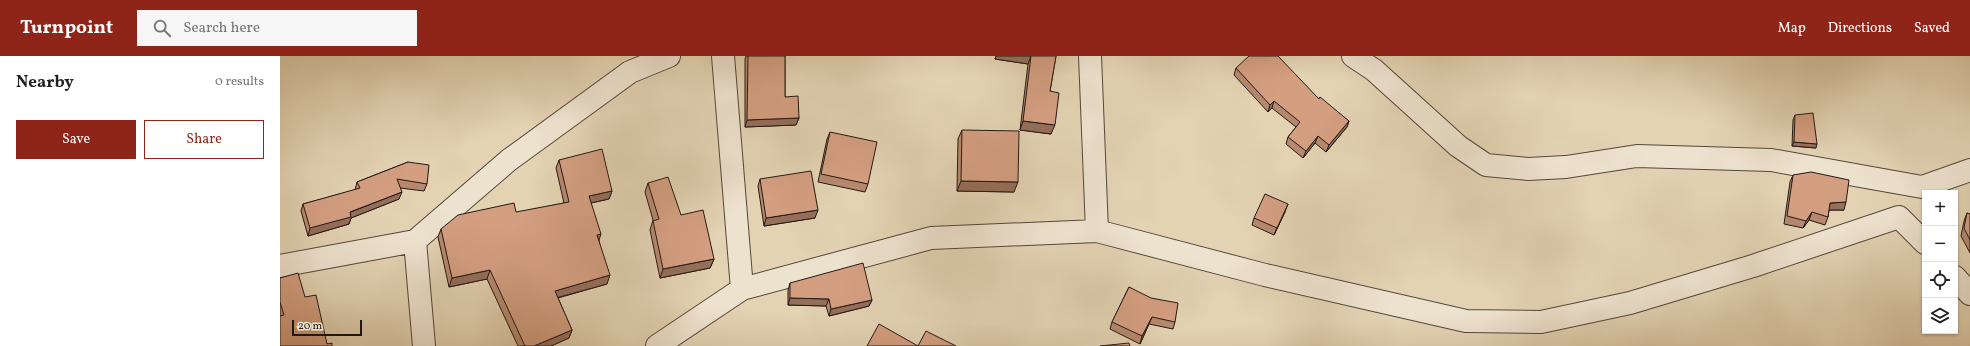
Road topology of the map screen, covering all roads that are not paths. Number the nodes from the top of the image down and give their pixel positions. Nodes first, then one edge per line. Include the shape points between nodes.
1 (669, 56) edge
2 (723, 56) edge
3 (1090, 56) edge
4 (1353, 56) edge
5 (1374, 63) edge
6 (1970, 170) edge
7 (1097, 231) junction
8 (1922, 240) edge
9 (415, 241) junction
10 (280, 266) edge
11 (1958, 280) edge
12 (742, 289) junction
13 (1970, 294) edge
14 (424, 346) edge
15 (657, 346) edge

1 - 9 street via 630,72 509,160
2 - 12 street
3 - 7 street
4 - 5 street
5 - 6 street via 1458,146 1486,165 1528,169 1566,167 1637,156 1771,160 1922,187
7 - 8 street via 1265,275 1466,321 1542,322 1630,303 1753,266 1899,217
7 - 12 street via 931,238
9 - 10 street
9 - 14 street
11 - 13 street
12 - 15 street

